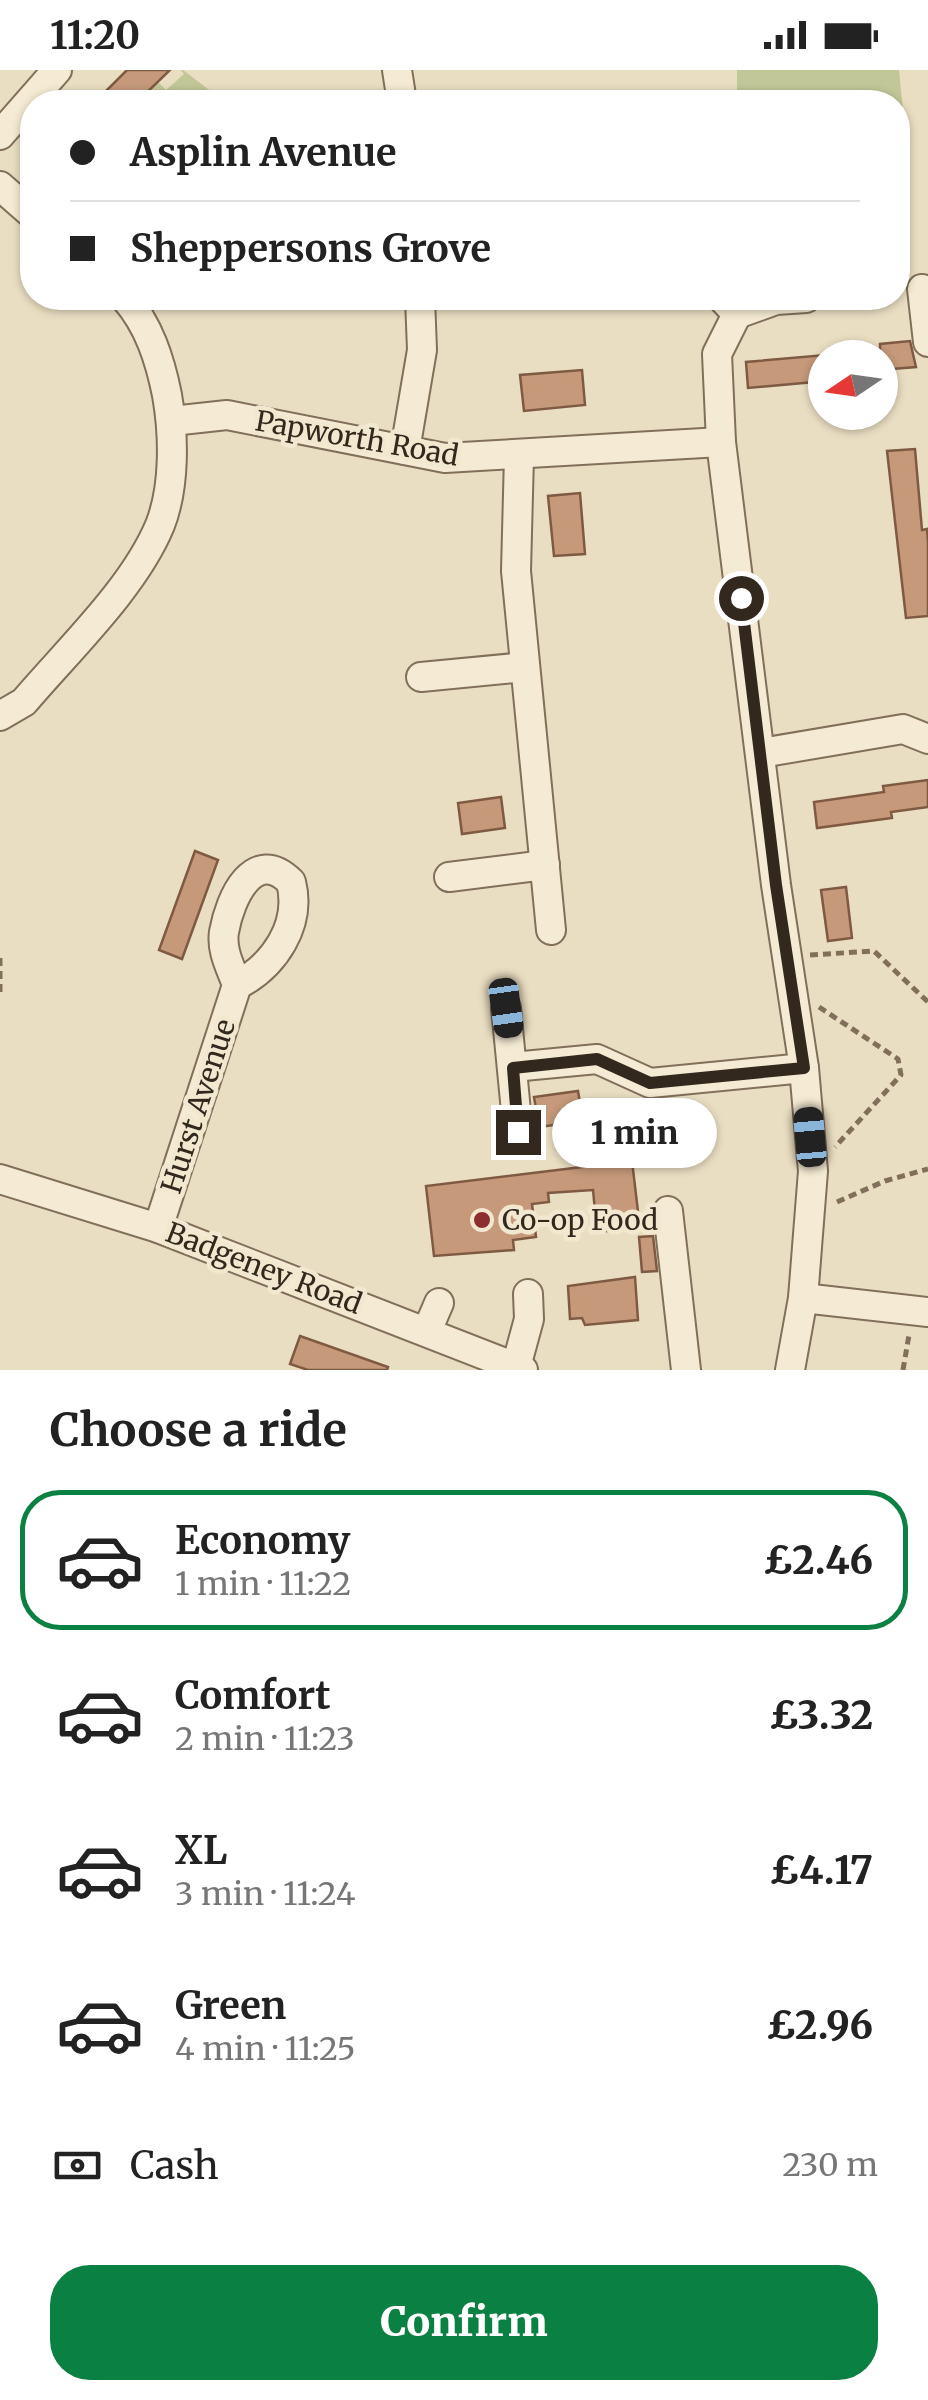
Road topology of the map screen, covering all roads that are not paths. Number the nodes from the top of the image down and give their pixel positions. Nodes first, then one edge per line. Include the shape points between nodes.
1 (57, 70) edge
2 (39, 90) edge
3 (20, 112) edge
4 (0, 135) edge
5 (0, 186) edge
6 (20, 204) edge
7 (916, 289) edge
8 (133, 310) edge
9 (420, 310) edge
10 (729, 310) edge
11 (928, 342) edge
12 (172, 422) junction
13 (722, 442) junction
14 (405, 450) junction
15 (519, 456) junction
16 (525, 667) junction
17 (421, 677) dead end
18 (0, 716) edge
19 (928, 739) edge
20 (761, 753) junction
21 (545, 865) junction
22 (449, 877) dead end
23 (550, 930) dead end
24 (238, 985) dead end
25 (506, 1008) dead end
26 (513, 1068) junction
27 (804, 1068) junction
28 (518, 1132) dead end
29 (0, 1179) edge
30 (668, 1211) dead end
31 (158, 1228) junction
32 (528, 1294) dead end
33 (803, 1298) junction
34 (439, 1302) dead end
35 (921, 1312) edge
36 (427, 1331) junction
37 (519, 1368) edge
38 (686, 1370) edge
39 (790, 1370) edge

1 - 2 street
3 - 4 street
5 - 6 street
7 - 11 street
8 - 12 street via 148,330
9 - 14 street via 422,350
10 - 13 street via 717,354
12 - 14 street, Papworth Road via 227,415
12 - 18 street via 161,524 133,573 24,702
13 - 15 street, Papworth Road
13 - 20 street
14 - 15 street, Papworth Road via 444,458
15 - 16 street via 516,571
16 - 17 street
16 - 21 street
19 - 20 street via 904,729
20 - 27 street
21 - 22 street
21 - 23 street
24 - 31 street, Hurst Avenue
25 - 26 street
26 - 27 street via 597,1059 650,1083
26 - 28 street
27 - 33 street via 813,1171
29 - 31 street, Badgeney Road
30 - 38 street
31 - 36 street, Badgeney Road
32 - 37 street via 530,1320
33 - 35 street
33 - 39 street
34 - 36 street
36 - 37 street, Badgeney Road

